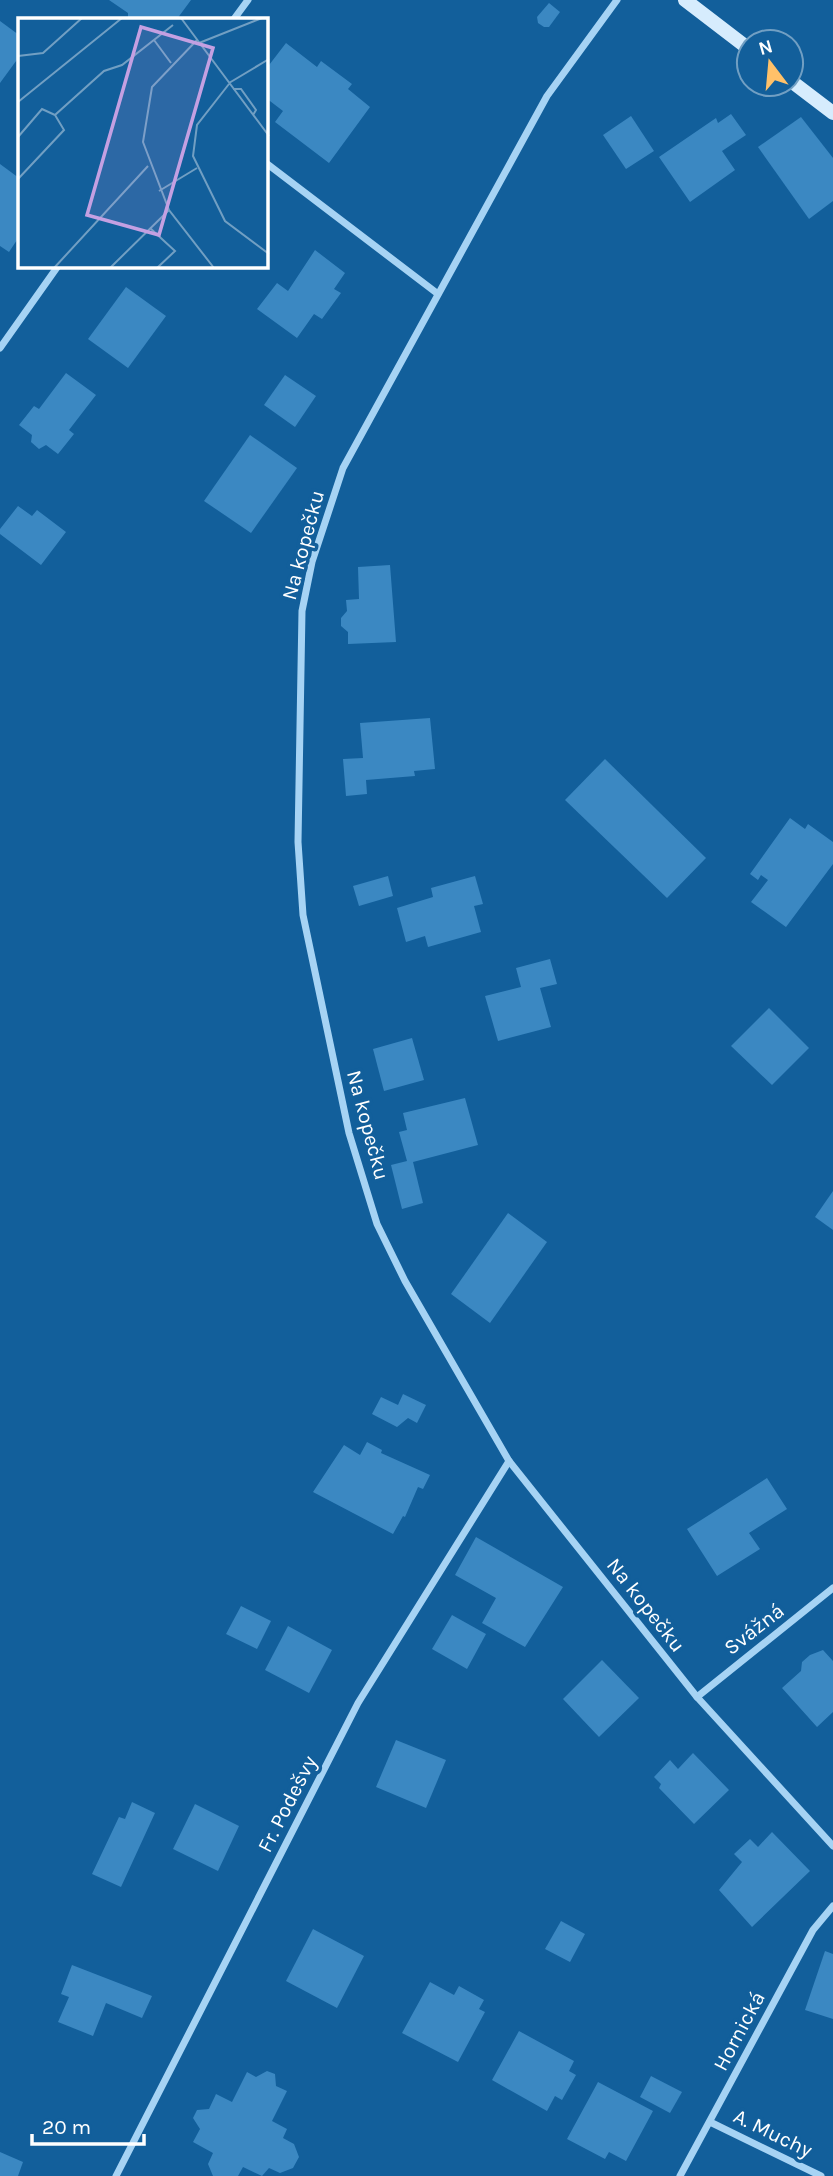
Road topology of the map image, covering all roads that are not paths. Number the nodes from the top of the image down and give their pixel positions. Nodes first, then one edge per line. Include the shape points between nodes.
1 (248, 0) edge
2 (617, 0) edge
3 (685, 0) edge
4 (235, 18) edge
5 (735, 38) edge
6 (805, 92) edge
7 (833, 113) edge
8 (268, 165) edge
9 (57, 268) edge
10 (438, 293) junction
11 (0, 348) edge
12 (509, 1461) junction
13 (833, 1588) edge
14 (696, 1697) junction
15 (833, 1846) edge
16 (833, 1906) edge
17 (710, 2122) junction
18 (116, 2176) edge
19 (681, 2176) edge
20 (821, 2176) edge

1 - 4 street
2 - 10 street, Na kopečku via 547,96
3 - 5 street
6 - 7 street
8 - 10 street
9 - 11 street
10 - 12 street, Na kopečku via 342,468 312,562 302,611 298,842 303,915 349,1133 377,1224
12 - 14 street, Na kopečku
12 - 18 street, Fr. Podešvy via 358,1703
13 - 14 street, Svážná
14 - 15 street, Na kopečku
16 - 17 street, Hornická via 813,1930
17 - 19 street, Hornická
17 - 20 street, A. Muchy

